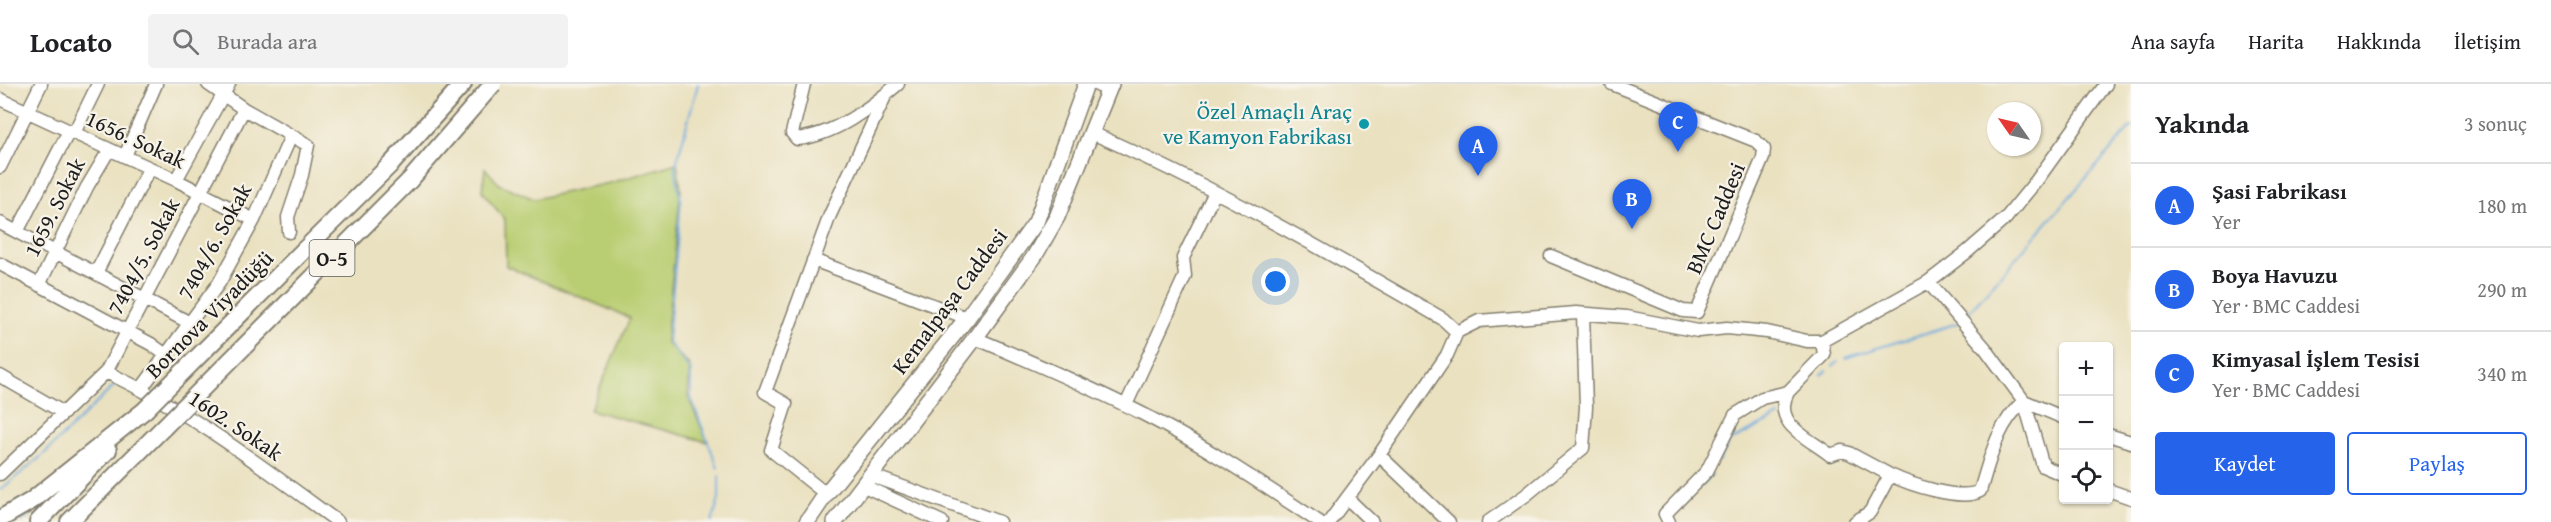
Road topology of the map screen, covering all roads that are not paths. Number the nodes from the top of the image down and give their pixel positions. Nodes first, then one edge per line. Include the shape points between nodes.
1 (41, 84) edge
2 (98, 84) edge
3 (156, 84) edge
4 (208, 84) edge
5 (462, 84) edge
6 (493, 84) edge
7 (804, 84) edge
8 (898, 84) edge
9 (1086, 84) edge
10 (1612, 84) edge
11 (2106, 84) edge
12 (1105, 86) edge
13 (226, 90) edge
14 (886, 94) junction
15 (0, 99) edge
16 (244, 109) junction
17 (29, 112) junction
18 (72, 132) junction
19 (1092, 133) junction
20 (291, 136) junction
21 (109, 150) junction
22 (125, 156) junction
23 (0, 167) edge
24 (149, 169) junction
25 (176, 180) junction
26 (1215, 192) junction
27 (201, 193) junction
28 (254, 220) junction
29 (0, 223) edge
30 (17, 232) junction
31 (289, 232) dead end
32 (54, 250) junction
33 (1551, 256) dead end
34 (813, 260) junction
35 (0, 264) edge
36 (96, 273) junction
37 (1928, 282) junction
38 (39, 285) junction
39 (143, 300) junction
40 (1583, 314) junction
41 (967, 318) junction
42 (190, 323) junction
43 (126, 331) junction
44 (1457, 332) junction
45 (975, 339) junction
46 (1822, 341) junction
47 (166, 356) junction
48 (106, 372) junction
49 (0, 376) edge
50 (141, 388) junction
51 (1788, 393) junction
52 (2024, 401) junction
53 (1126, 405) junction
54 (145, 410) junction
55 (64, 413) junction
56 (2059, 416) edge
57 (2113, 436) edge
58 (2131, 442) edge
59 (1379, 454) junction
60 (2059, 473) edge
61 (0, 474) edge
62 (1890, 476) junction
63 (866, 480) junction
64 (2113, 491) edge
65 (826, 494) junction
66 (1347, 498) junction
67 (2131, 498) edge
68 (0, 519) edge
69 (38, 522) edge
70 (69, 522) edge
71 (338, 522) edge
72 (807, 522) edge
73 (835, 522) edge
74 (942, 522) edge
75 (999, 522) edge
76 (1319, 522) edge
77 (1329, 522) edge
78 (1372, 522) edge
79 (1449, 522) edge
80 (1488, 522) edge
81 (1669, 522) edge
82 (1856, 522) edge

1 - 17 street
2 - 18 street
3 - 22 street
4 - 13 street
5 - 54 highway, Bornova Viyadüğü / O-5, bridge via 393,162
6 - 70 highway, O-5, bridge via 410,180
7 - 14 street via 793,123 792,133 797,139 808,138 865,112
8 - 14 street
9 - 41 main road, Kemalpaşa Caddesi via 1036,222
10 - 33 street, BMC Caddesi via 1756,141 1764,149 1763,158 1697,312 1683,311
11 - 37 street via 2006,218
12 - 19 main road, Kemalpaşa Caddesi
13 - 16 street
13 - 25 street
14 - 34 street
15 - 17 street, 1656. Sokak
16 - 20 street
16 - 27 street, 7404/5. Sokak
17 - 18 street, 1656. Sokak
17 - 23 street
18 - 21 street, 1656. Sokak
18 - 30 street
19 - 26 street
19 - 45 main road, Kemalpaşa Caddesi via 1057,217 1034,257
20 - 28 street, 7404/6. Sokak
20 - 31 street via 308,145 288,217
21 - 22 street, 1656. Sokak
21 - 32 street, 1659. Sokak
22 - 24 street, 1656. Sokak
24 - 25 street, 1656. Sokak
24 - 36 street
25 - 27 street, 1656. Sokak
26 - 44 street via 1411,300
26 - 53 street via 1183,258 1185,276
27 - 28 street, 1656. Sokak
27 - 39 street, 7404/5. Sokak
28 - 42 street, 7404/6. Sokak
29 - 30 street
30 - 32 street
32 - 36 street
32 - 38 street, 1659. Sokak
34 - 41 street
34 - 65 street via 765,392 786,404 771,450
35 - 38 street
36 - 39 street
37 - 46 street
37 - 52 street
38 - 43 street
39 - 42 street
39 - 43 street, 7404/5. Sokak
40 - 44 street via 1479,321
40 - 46 street via 1627,317 1698,331 1727,328
40 - 80 street via 1583,448
41 - 65 main road, Kemalpaşa Caddesi
42 - 47 street, 7404/6. Sokak
43 - 47 street
43 - 48 street, 7404/5. Sokak
44 - 59 street via 1447,355
45 - 53 street
45 - 63 main road, Kemalpaşa Caddesi
46 - 51 street via 1824,355
47 - 50 street, 7404/6. Sokak
48 - 50 street, 1602. Sokak
48 - 55 street, 7404/5. Sokak
49 - 55 street
50 - 71 street, 1602. Sokak via 240,451
51 - 62 street via 1782,403 1783,412 1797,431 1830,455 1849,453
51 - 81 street via 1762,398 1735,415 1707,471 1665,514
52 - 56 street
52 - 60 street via 2043,466
52 - 62 street via 2010,412 1980,491 1972,495 1911,485
53 - 76 street
54 - 68 highway via 31,501
54 - 69 highway, O-5
55 - 61 street, 7404/5. Sokak
57 - 58 street
59 - 66 street
59 - 79 street
62 - 82 street via 1870,512
63 - 73 main road, Kemalpaşa Caddesi
63 - 74 street
63 - 75 street
64 - 67 street
65 - 72 main road, Kemalpaşa Caddesi
66 - 77 street
66 - 78 street

